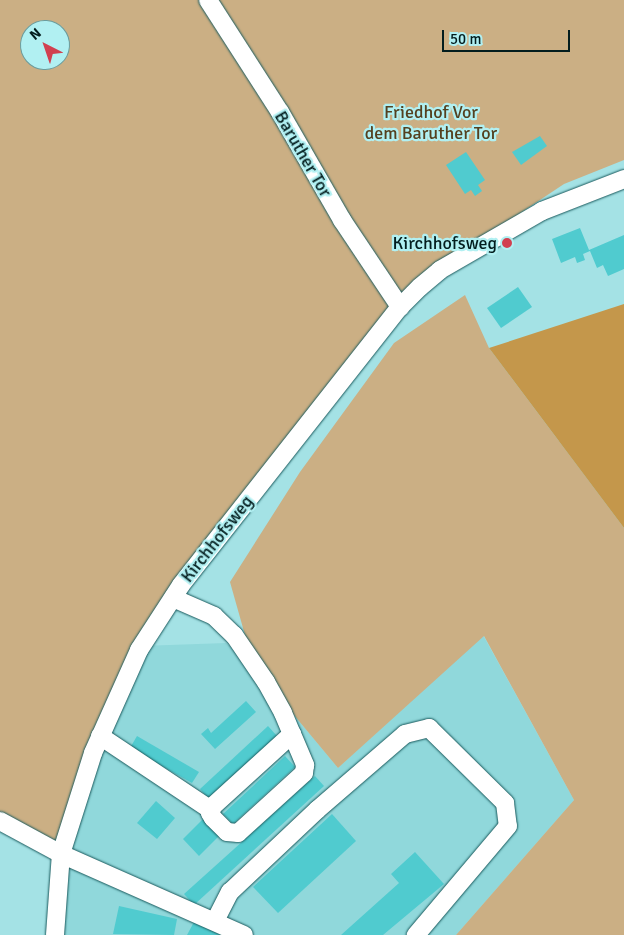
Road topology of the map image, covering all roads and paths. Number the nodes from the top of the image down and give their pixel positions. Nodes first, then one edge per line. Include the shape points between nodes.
1 (208, 0) edge
2 (624, 179) edge
3 (400, 307) junction
4 (173, 598) junction
5 (292, 734) junction
6 (100, 736) junction
7 (211, 810) junction
8 (0, 821) edge
9 (61, 854) junction
10 (216, 921) junction
11 (55, 935) edge
12 (244, 935) edge
13 (416, 935) edge

1 - 3 street, Baruther Tor via 280,112 342,220
2 - 3 street, Kirchhofsweg via 542,211 440,270
3 - 4 street, Kirchhofsweg
4 - 5 street via 214,616 234,636 266,682
4 - 6 street, Kirchhofsweg via 139,650
5 - 7 street
5 - 7 street via 305,765 304,773 238,833 227,832 213,818
6 - 7 street
6 - 9 street, Kirchhofsweg
8 - 9 street
9 - 10 street
9 - 11 street, Kirchhofsweg
10 - 12 street
10 - 13 street via 230,892 318,810 405,734 429,728 505,803 508,826

